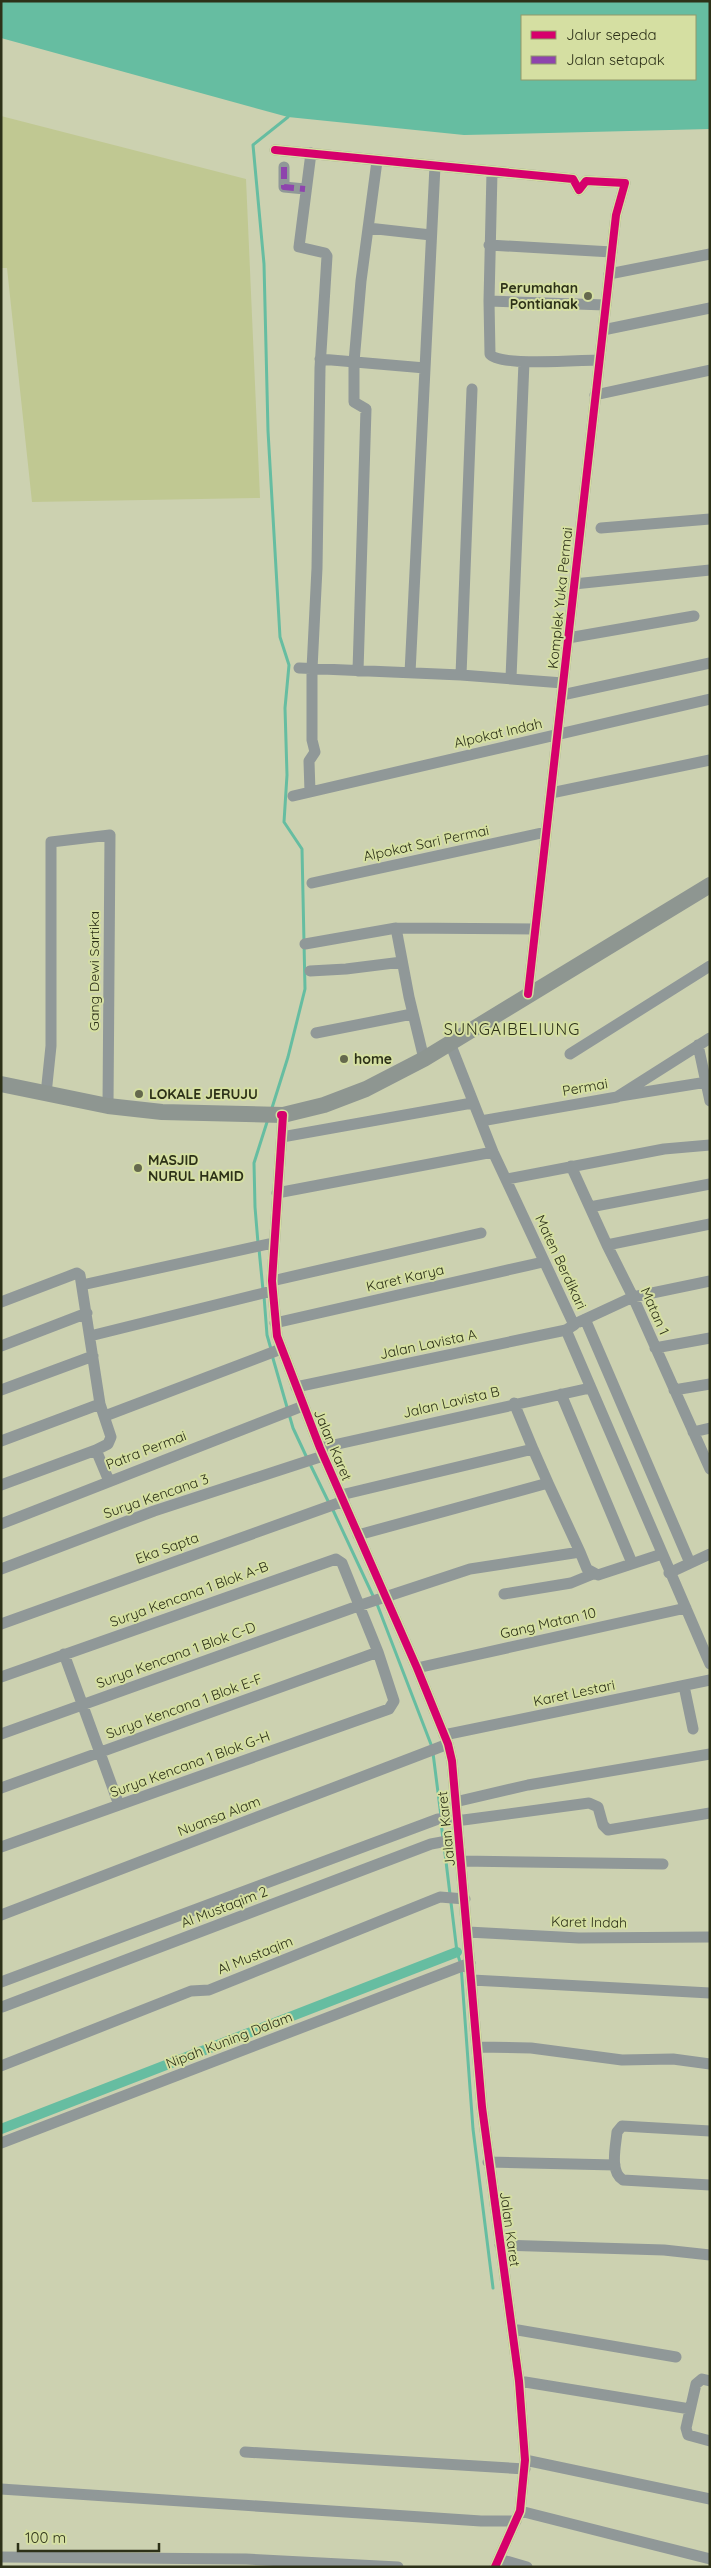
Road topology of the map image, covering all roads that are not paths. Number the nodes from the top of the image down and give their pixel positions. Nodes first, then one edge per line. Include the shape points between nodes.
1 (275, 150) dead end
2 (311, 153) junction
3 (376, 160) junction
4 (435, 166) junction
5 (284, 167) dead end
6 (492, 172) junction
7 (305, 189) junction
8 (368, 228) junction
9 (431, 235) junction
10 (490, 245) junction
11 (612, 252) junction
12 (710, 254) edge
13 (609, 274) junction
14 (489, 301) junction
15 (606, 305) junction
16 (710, 308) edge
17 (603, 330) junction
18 (320, 359) junction
19 (599, 360) junction
20 (354, 362) junction
21 (524, 362) junction
22 (425, 368) junction
23 (710, 370) edge
24 (472, 389) dead end
25 (596, 395) junction
26 (710, 519) edge
27 (601, 528) dead end
28 (710, 570) edge
29 (574, 584) junction
30 (694, 616) dead end
31 (568, 638) junction
32 (710, 663) edge
33 (299, 668) dead end
34 (312, 669) junction
35 (358, 671) junction
36 (410, 673) junction
37 (460, 675) junction
38 (511, 678) junction
39 (562, 689) junction
40 (710, 699) edge
41 (557, 735) junction
42 (710, 760) edge
43 (310, 792) junction
44 (550, 793) junction
45 (293, 796) dead end
46 (546, 832) junction
47 (312, 883) dead end
48 (710, 885) edge
49 (396, 928) junction
50 (535, 930) junction
51 (305, 944) dead end
52 (402, 962) junction
53 (710, 966) edge
54 (310, 971) dead end
55 (528, 994) junction
56 (412, 1014) junction
57 (316, 1033) dead end
58 (710, 1038) edge
59 (450, 1042) junction
60 (698, 1045) junction
61 (570, 1054) dead end
62 (424, 1059) junction
63 (707, 1082) junction
64 (1, 1084) edge
65 (46, 1094) junction
66 (617, 1097) junction
67 (710, 1101) edge
68 (472, 1103) junction
69 (108, 1106) junction
70 (282, 1115) junction
71 (481, 1121) junction
72 (282, 1137) junction
73 (709, 1145) edge
74 (493, 1152) junction
75 (710, 1157) edge
76 (571, 1166) junction
77 (507, 1179) junction
78 (710, 1184) edge
79 (277, 1193) junction
80 (590, 1207) junction
81 (710, 1224) edge
82 (481, 1232) dead end
83 (270, 1243) junction
84 (607, 1245) junction
85 (542, 1262) junction
86 (710, 1281) edge
87 (82, 1285) junction
88 (271, 1288) junction
89 (634, 1297) junction
90 (1, 1302) edge
91 (87, 1313) junction
92 (585, 1319) junction
93 (275, 1323) junction
94 (570, 1327) junction
95 (90, 1336) junction
96 (710, 1338) edge
97 (1, 1346) edge
98 (655, 1348) junction
99 (278, 1350) junction
100 (93, 1356) junction
101 (710, 1384) edge
102 (296, 1387) junction
103 (590, 1388) junction
104 (1, 1390) edge
105 (674, 1390) junction
106 (561, 1394) junction
107 (514, 1403) junction
108 (100, 1404) junction
109 (301, 1407) junction
110 (104, 1416) junction
111 (710, 1428) edge
112 (693, 1432) junction
113 (1, 1440) edge
114 (533, 1449) junction
115 (96, 1450) junction
116 (320, 1454) junction
117 (709, 1464) edge
118 (109, 1481) junction
119 (548, 1483) junction
120 (1, 1485) edge
121 (341, 1500) junction
122 (1, 1524) edge
123 (358, 1535) junction
124 (580, 1552) junction
125 (662, 1554) junction
126 (710, 1554) edge
127 (632, 1563) junction
128 (690, 1563) junction
129 (1, 1569) edge
130 (669, 1573) junction
131 (593, 1574) junction
132 (504, 1594) dead end
133 (382, 1598) junction
134 (360, 1605) junction
135 (686, 1608) junction
136 (1, 1624) edge
137 (378, 1652) junction
138 (64, 1654) junction
139 (710, 1664) edge
140 (417, 1668) junction
141 (1, 1677) edge
142 (710, 1680) edge
143 (684, 1686) junction
144 (83, 1705) junction
145 (389, 1709) joint
146 (693, 1729) dead end
147 (1, 1734) edge
148 (445, 1741) junction
149 (100, 1752) junction
150 (710, 1754) edge
151 (1, 1788) edge
152 (455, 1802) junction
153 (118, 1805) junction
154 (710, 1814) edge
155 (455, 1819) junction
156 (454, 1839) junction
157 (1, 1847) edge
158 (461, 1861) junction
159 (662, 1864) dead end
160 (463, 1899) junction
161 (1, 1915) edge
162 (468, 1932) junction
163 (710, 1937) edge
164 (469, 1964) junction
165 (472, 1980) junction
166 (1, 1982) edge
167 (710, 1993) edge
168 (2, 2007) dead end
169 (477, 2047) junction
170 (710, 2064) edge
171 (1, 2066) edge
172 (710, 2131) edge
173 (1, 2142) edge
174 (488, 2162) junction
175 (615, 2165) junction
176 (710, 2185) edge
177 (500, 2245) junction
178 (710, 2255) edge
179 (512, 2329) junction
180 (676, 2357) dead end
181 (519, 2381) junction
182 (710, 2381) edge
183 (690, 2409) junction
184 (710, 2441) edge
185 (245, 2452) dead end
186 (525, 2464) junction
187 (1, 2489) edge
188 (710, 2500) edge
189 (518, 2516) junction
190 (1, 2557) edge
191 (710, 2559) edge
192 (497, 2563) edge
193 (398, 2567) edge
194 (527, 2567) edge

1 - 2 street
2 - 3 street
2 - 7 street
3 - 4 street
3 - 8 street
4 - 6 street
4 - 9 street
5 - 7 street via 284,187
6 - 10 street
6 - 11 street, Komplek Yuka Permai via 572,179 578,190 586,181 624,183
7 - 18 street via 299,247 327,256
8 - 9 street
8 - 20 street
9 - 22 street
10 - 11 street
10 - 14 street
11 - 13 street, Komplek Yuka Permai
12 - 13 street
13 - 15 street, Komplek Yuka Permai
14 - 15 street
14 - 21 street via 490,354 496,360
15 - 17 street, Komplek Yuka Permai
16 - 17 street
17 - 19 street, Komplek Yuka Permai
18 - 20 street
18 - 34 street
19 - 21 street
19 - 25 street, Komplek Yuka Permai
20 - 22 street
20 - 35 street via 353,399 366,409
21 - 38 street
22 - 36 street
23 - 25 street
24 - 37 street
25 - 29 street, Komplek Yuka Permai
26 - 27 street
28 - 29 street
29 - 31 street, Komplek Yuka Permai
30 - 31 street
31 - 39 street, Komplek Yuka Permai
32 - 39 street
33 - 34 street
34 - 35 street
34 - 43 street via 312,740 315,752 310,761
35 - 36 street
36 - 37 street
37 - 38 street
38 - 39 street
39 - 41 street, Komplek Yuka Permai
40 - 41 street, Alpokat Indah
41 - 43 street, Alpokat Indah
41 - 44 street, Komplek Yuka Permai
42 - 44 street
43 - 45 street, Alpokat Indah
44 - 46 street, Komplek Yuka Permai
46 - 47 street, Alpokat Sari Permai
46 - 50 street, Komplek Yuka Permai
48 - 55 street
49 - 50 street
49 - 51 street
49 - 52 street
50 - 55 street, Komplek Yuka Permai
52 - 54 street
52 - 56 street
53 - 61 street
55 - 59 street
56 - 57 street
56 - 62 street
58 - 60 street, Permai
59 - 62 street
59 - 68 street, Maten Berdikari
60 - 63 street
60 - 66 street, Permai
62 - 70 street via 345,1098
63 - 66 street
63 - 67 street
64 - 65 street
65 - 69 street
65 - 69 street, Gang Dewi Sartika via 50,1046 51,842 110,835
66 - 71 street, Permai
68 - 71 street, Maten Berdikari
68 - 72 street
69 - 70 street via 162,1112
70 - 72 street, Jalan Karet
71 - 74 street, Maten Berdikari
72 - 79 street, Jalan Karet
73 - 75 street
73 - 76 street via 664,1149
74 - 77 street, Maten Berdikari
74 - 79 street
76 - 77 street
76 - 80 street, Matan 1
77 - 85 street, Maten Berdikari
78 - 80 street
79 - 83 street, Jalan Karet
80 - 84 street, Matan 1
81 - 84 street
82 - 88 street
83 - 87 street
83 - 88 street, Jalan Karet
84 - 89 street, Matan 1
85 - 93 street, Karet Karya
85 - 94 street, Maten Berdikari
86 - 89 street, Jalan Lavista A
87 - 90 street via 77,1273
87 - 91 street
88 - 93 street, Jalan Karet
88 - 95 street via 251,1296
89 - 92 street, Jalan Lavista A
89 - 98 street, Matan 1
91 - 95 street
91 - 97 street
92 - 94 street, Jalan Lavista A
92 - 128 street
93 - 99 street, Jalan Karet
94 - 102 street, Jalan Lavista A
94 - 103 street, Maten Berdikari
95 - 100 street
96 - 98 street
98 - 105 street, Matan 1
99 - 102 street, Jalan Karet
99 - 110 street
100 - 104 street
100 - 108 street
101 - 105 street
102 - 109 street, Jalan Karet
103 - 106 street, Jalan Lavista B
103 - 125 street, Maten Berdikari
105 - 112 street, Matan 1
106 - 107 street, Jalan Lavista B
106 - 127 street
107 - 114 street
107 - 116 street, Jalan Lavista B
108 - 110 street
108 - 113 street
109 - 116 street, Jalan Karet
109 - 118 street, Patra Permai
110 - 115 street via 111,1441
111 - 112 street
112 - 117 street, Matan 1
114 - 119 street
114 - 121 street, Eka Sapta
115 - 118 street
115 - 120 street
116 - 121 street, Jalan Karet
116 - 129 street, Surya Kencana 3 via 299,1464 154,1511
118 - 122 street, Patra Permai
119 - 123 street
119 - 124 street
121 - 123 street, Jalan Karet
121 - 136 street, Eka Sapta
123 - 133 street, Jalan Karet
124 - 131 street via 587,1570
124 - 133 street, Surya Kencana 1 Blok C-D via 470,1569
125 - 127 street
125 - 130 street, Maten Berdikari
126 - 128 street
127 - 131 street
128 - 130 street
130 - 135 street, Maten Berdikari
131 - 132 street via 571,1583
133 - 134 street, Surya Kencana 1 Blok C-D
133 - 140 street, Jalan Karet
134 - 137 street, Surya Kencana 1 Blok A-B
134 - 138 street, Surya Kencana 1 Blok A-B via 342,1563 332,1559
134 - 144 street, Surya Kencana 1 Blok C-D
135 - 139 street, Maten Berdikari
135 - 140 street, Gang Matan 10
137 - 145 street, Surya Kencana 1 Blok A-B via 394,1699
137 - 149 street, Surya Kencana 1 Blok E-F
138 - 141 street, Surya Kencana 1 Blok A-B
138 - 144 street
140 - 148 street, Jalan Karet
142 - 143 street, Karet Lestari
143 - 146 street
143 - 148 street, Karet Lestari
144 - 147 street, Surya Kencana 1 Blok C-D
144 - 149 street
145 - 153 street, Surya Kencana 1 Blok G-H
148 - 152 street, Jalan Karet via 452,1761
148 - 161 street, Nuansa Alam via 423,1753
149 - 151 street, Surya Kencana 1 Blok E-F
149 - 153 street
150 - 152 street via 528,1785
152 - 155 street, Jalan Karet
153 - 157 street, Surya Kencana 1 Blok G-H
154 - 155 street via 608,1830 602,1826 598,1807 588,1803
155 - 156 street, Jalan Karet
155 - 166 street via 438,1819
156 - 158 street, Jalan Karet
156 - 168 street, Al Mustaqim 2 via 431,1844
158 - 159 street
158 - 160 street, Jalan Karet
160 - 162 street, Jalan Karet
160 - 171 street, Al Mustaqim via 440,1897 209,1990 191,1991
162 - 163 street, Karet Indah via 579,1938
162 - 164 street, Jalan Karet
164 - 165 street, Jalan Karet
164 - 173 street, Nipah Kuning Dalam
165 - 167 street
165 - 169 street, Jalan Karet
169 - 170 street via 531,2048 622,2060
169 - 174 street, Jalan Karet
172 - 175 street via 622,2126 616,2132
174 - 175 street
174 - 177 street, Jalan Karet
175 - 176 street via 623,2180
177 - 178 street via 664,2250
177 - 179 street, Jalan Karet
179 - 180 street
179 - 181 street, Jalan Karet
181 - 183 street
181 - 186 street, Jalan Karet
182 - 183 street via 702,2380 696,2384
183 - 184 street via 686,2428 688,2435
185 - 186 street
186 - 188 street
186 - 189 street, Jalan Karet
187 - 189 street via 481,2521
189 - 191 street
189 - 192 street, Jalan Karet
190 - 193 street via 246,2560
192 - 194 street

